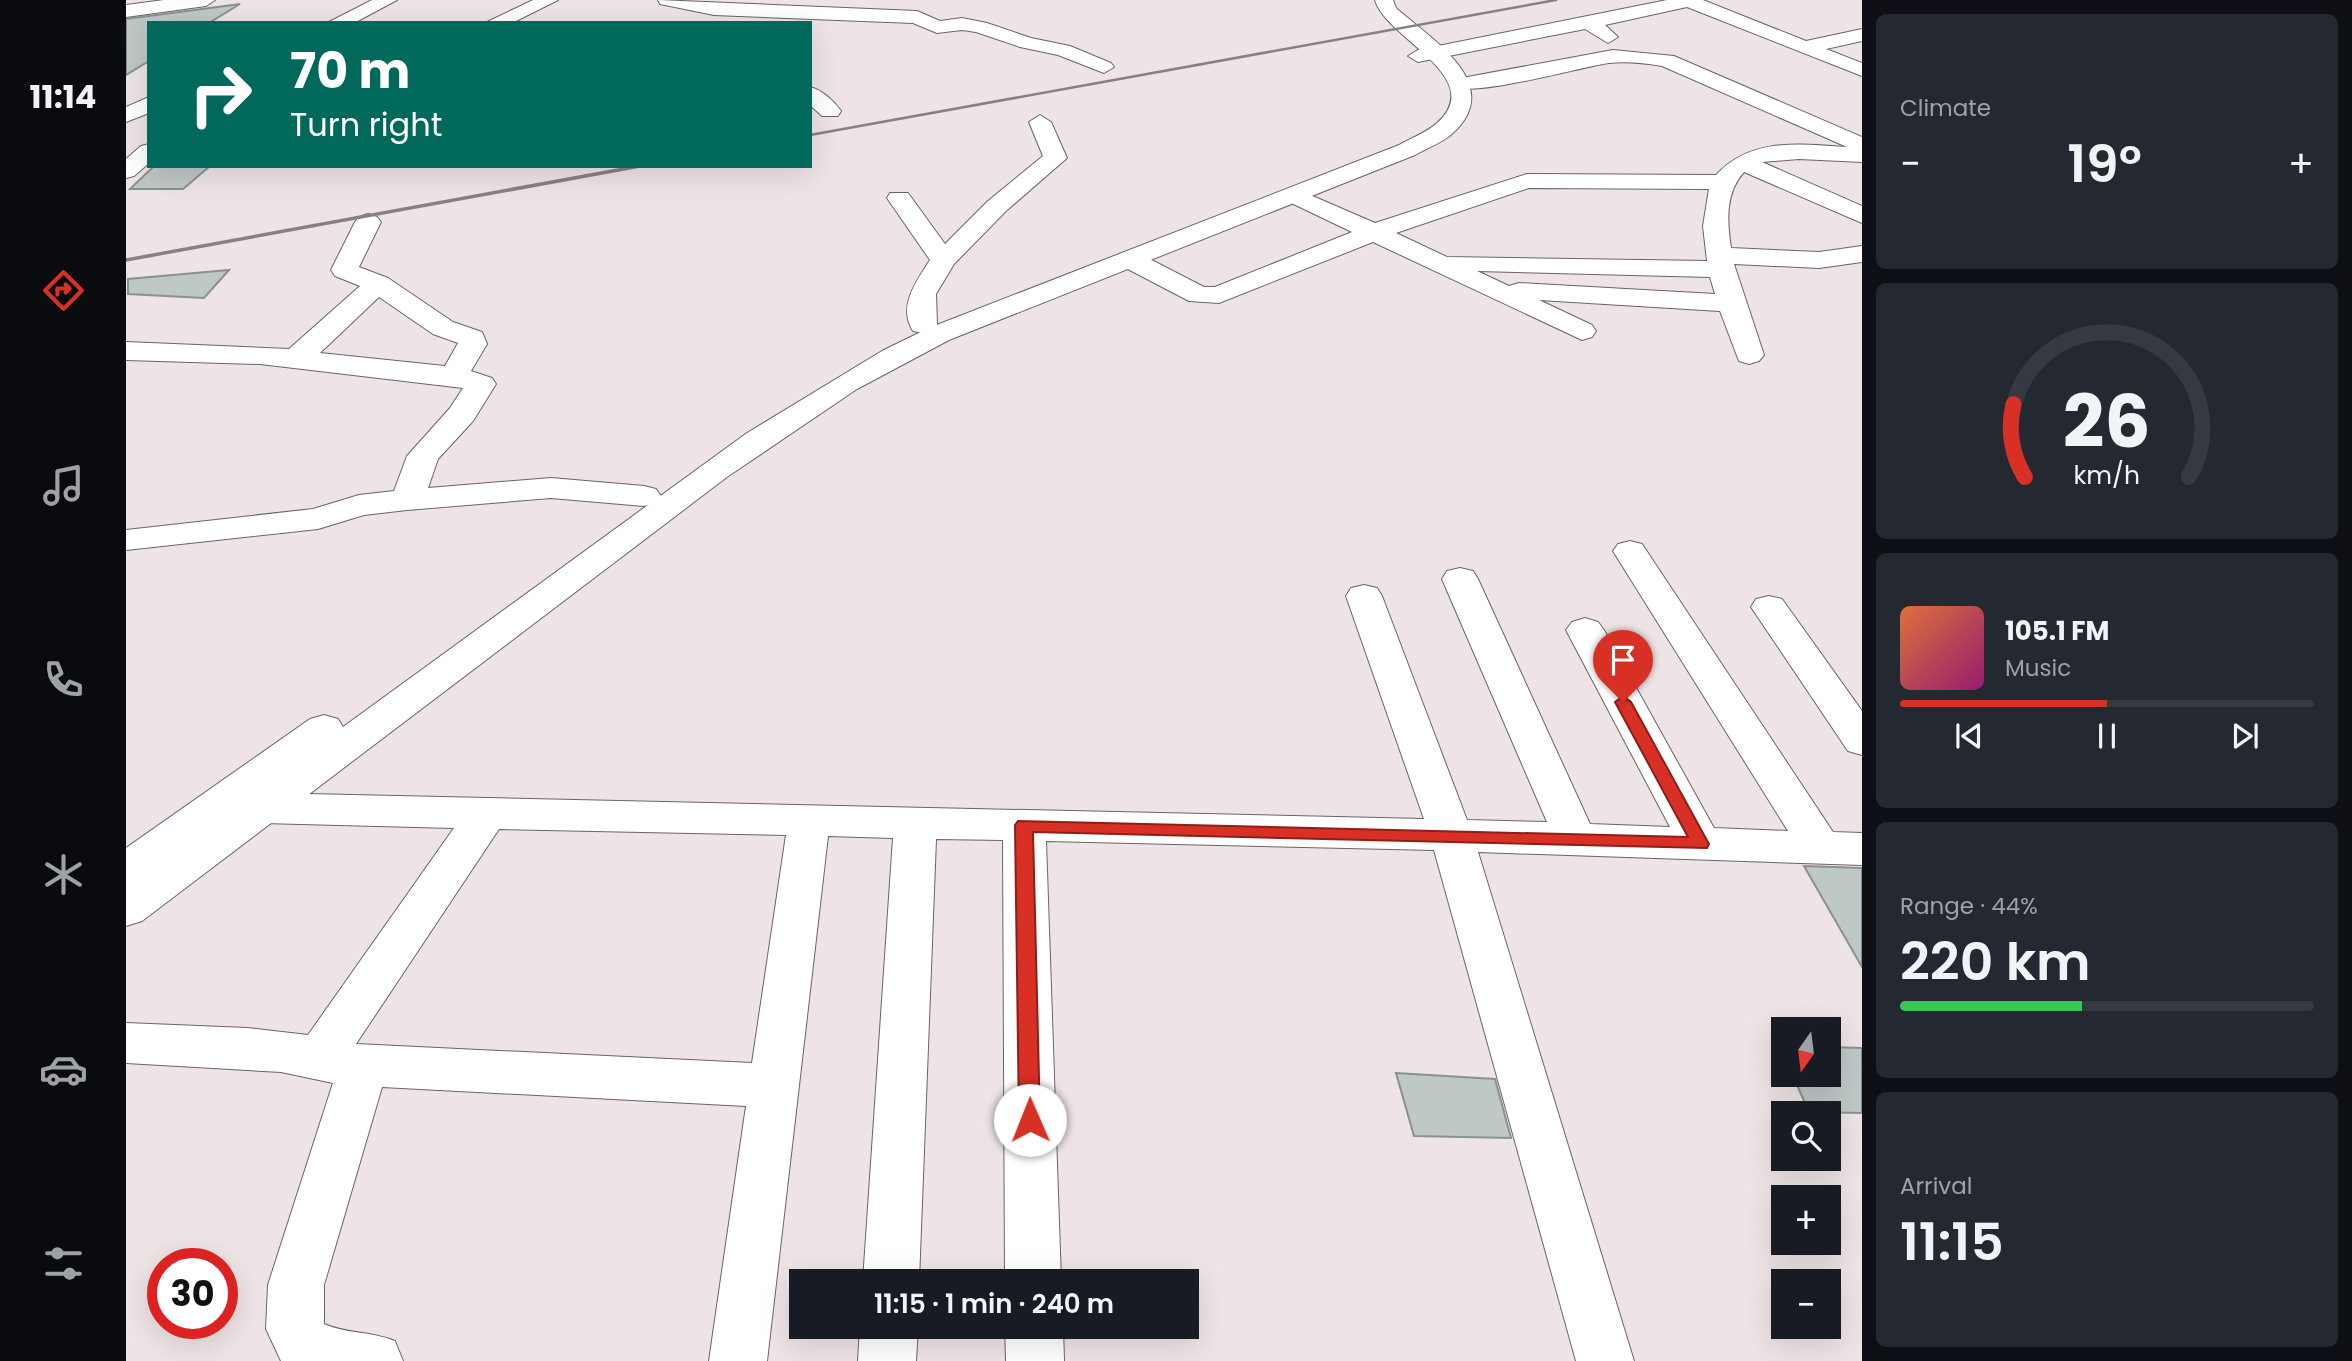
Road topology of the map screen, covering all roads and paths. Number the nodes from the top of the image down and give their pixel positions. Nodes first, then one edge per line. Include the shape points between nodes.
1 (206, 0) edge
2 (388, 0) edge
3 (549, 0) edge
4 (667, 0) edge
5 (1365, 0) edge
6 (1384, 0) edge
7 (1691, 1) edge
8 (128, 11) edge
9 (702, 15) edge
10 (759, 17) edge
11 (341, 21) edge
12 (500, 21) edge
13 (1589, 22) junction
14 (1862, 35) edge
15 (1806, 47) junction
16 (1427, 55) junction
17 (1632, 55) junction
18 (1104, 67) dead end
19 (1862, 70) edge
20 (1462, 84) junction
21 (812, 95) edge
22 (147, 99) edge
23 (147, 105) edge
24 (830, 111) dead end
25 (131, 112) edge
26 (1040, 122) dead end
27 (126, 138) edge
28 (147, 140) edge
29 (1862, 145) edge
30 (147, 153) edge
31 (1862, 155) edge
32 (1741, 162) junction
33 (126, 172) edge
34 (1722, 182) junction
35 (1294, 195) junction
36 (899, 198) dead end
37 (1862, 215) edge
38 (368, 222) dead end
39 (1377, 231) junction
40 (1862, 254) edge
41 (943, 260) junction
42 (1131, 260) junction
43 (1720, 262) junction
44 (1442, 263) junction
45 (378, 284) junction
46 (1496, 290) junction
47 (1732, 303) junction
48 (923, 325) junction
49 (1582, 331) dead end
50 (126, 351) edge
51 (1749, 355) dead end
52 (297, 358) junction
53 (457, 376) junction
54 (644, 496) junction
55 (407, 500) junction
56 (126, 540) edge
57 (1630, 551) dead end
58 (1460, 579) dead end
59 (1364, 596) dead end
60 (1769, 607) dead end
61 (1585, 631) dead end
62 (1862, 741) edge
63 (262, 807) junction
64 (487, 813) junction
65 (809, 820) junction
66 (915, 823) junction
67 (1024, 825) junction
68 (1451, 835) junction
69 (1576, 839) junction
70 (1700, 844) junction
71 (1821, 848) junction
72 (1862, 849) edge
73 (126, 870) edge
74 (126, 909) edge
75 (126, 1043) edge
76 (332, 1061) junction
77 (774, 1086) junction
78 (892, 1269) edge
79 (1033, 1269) edge
80 (888, 1339) edge
81 (1034, 1339) edge
82 (374, 1361) edge
83 (738, 1361) edge
84 (887, 1361) edge
85 (1035, 1361) edge
86 (1605, 1361) edge

1 - 8 street
2 - 11 street
3 - 12 street
4 - 9 street
5 - 16 street via 1368,10
6 - 16 street via 1387,10
7 - 13 street
7 - 15 street
9 - 10 street
10 - 18 street via 917,17 943,27 971,25 1055,47
13 - 16 street
13 - 17 street
14 - 15 street
15 - 19 street
16 - 20 street
16 - 48 street via 1443,88 1442,103 1422,124 1396,139
17 - 20 street via 1584,58 1498,82
17 - 29 street via 1667,60
20 - 35 street via 1462,108 1446,128 1407,150
21 - 24 street
22 - 25 street
23 - 25 street
26 - 41 street via 1055,159 997,206
27 - 28 street
30 - 33 street
31 - 32 street via 1777,153
32 - 34 street
32 - 37 street
34 - 39 street via 1527,181
34 - 43 street via 1714,233
35 - 39 street
35 - 42 street
36 - 41 street
38 - 45 street via 344,270
39 - 42 street via 1219,295 1199,295
39 - 44 street
40 - 43 street via 1819,260
41 - 48 street via 922,294
42 - 63 street via 939,334 843,383
43 - 44 street
43 - 47 street
44 - 46 street
45 - 52 street
45 - 53 street via 443,328 474,340
46 - 47 street
46 - 49 street
47 - 51 street
48 - 54 street via 820,374
50 - 52 street
52 - 53 street
53 - 55 street via 474,380 480,388 423,456
54 - 55 street via 551,488
54 - 73 street
55 - 56 street via 359,505 318,519
57 - 71 street
58 - 69 street
59 - 68 street
60 - 62 street
61 - 70 street
63 - 64 street
63 - 74 street
64 - 65 street
64 - 76 street
65 - 66 street
65 - 77 street
66 - 67 street
66 - 78 street
67 - 68 street
67 - 79 street
68 - 69 street
68 - 86 street
69 - 70 street
70 - 71 street
71 - 72 street
75 - 76 street via 300,1053
76 - 77 street
76 - 82 street via 356,1071 358,1084 296,1285 295,1329 303,1344 336,1358
77 - 83 street
80 - 84 street
81 - 85 street

